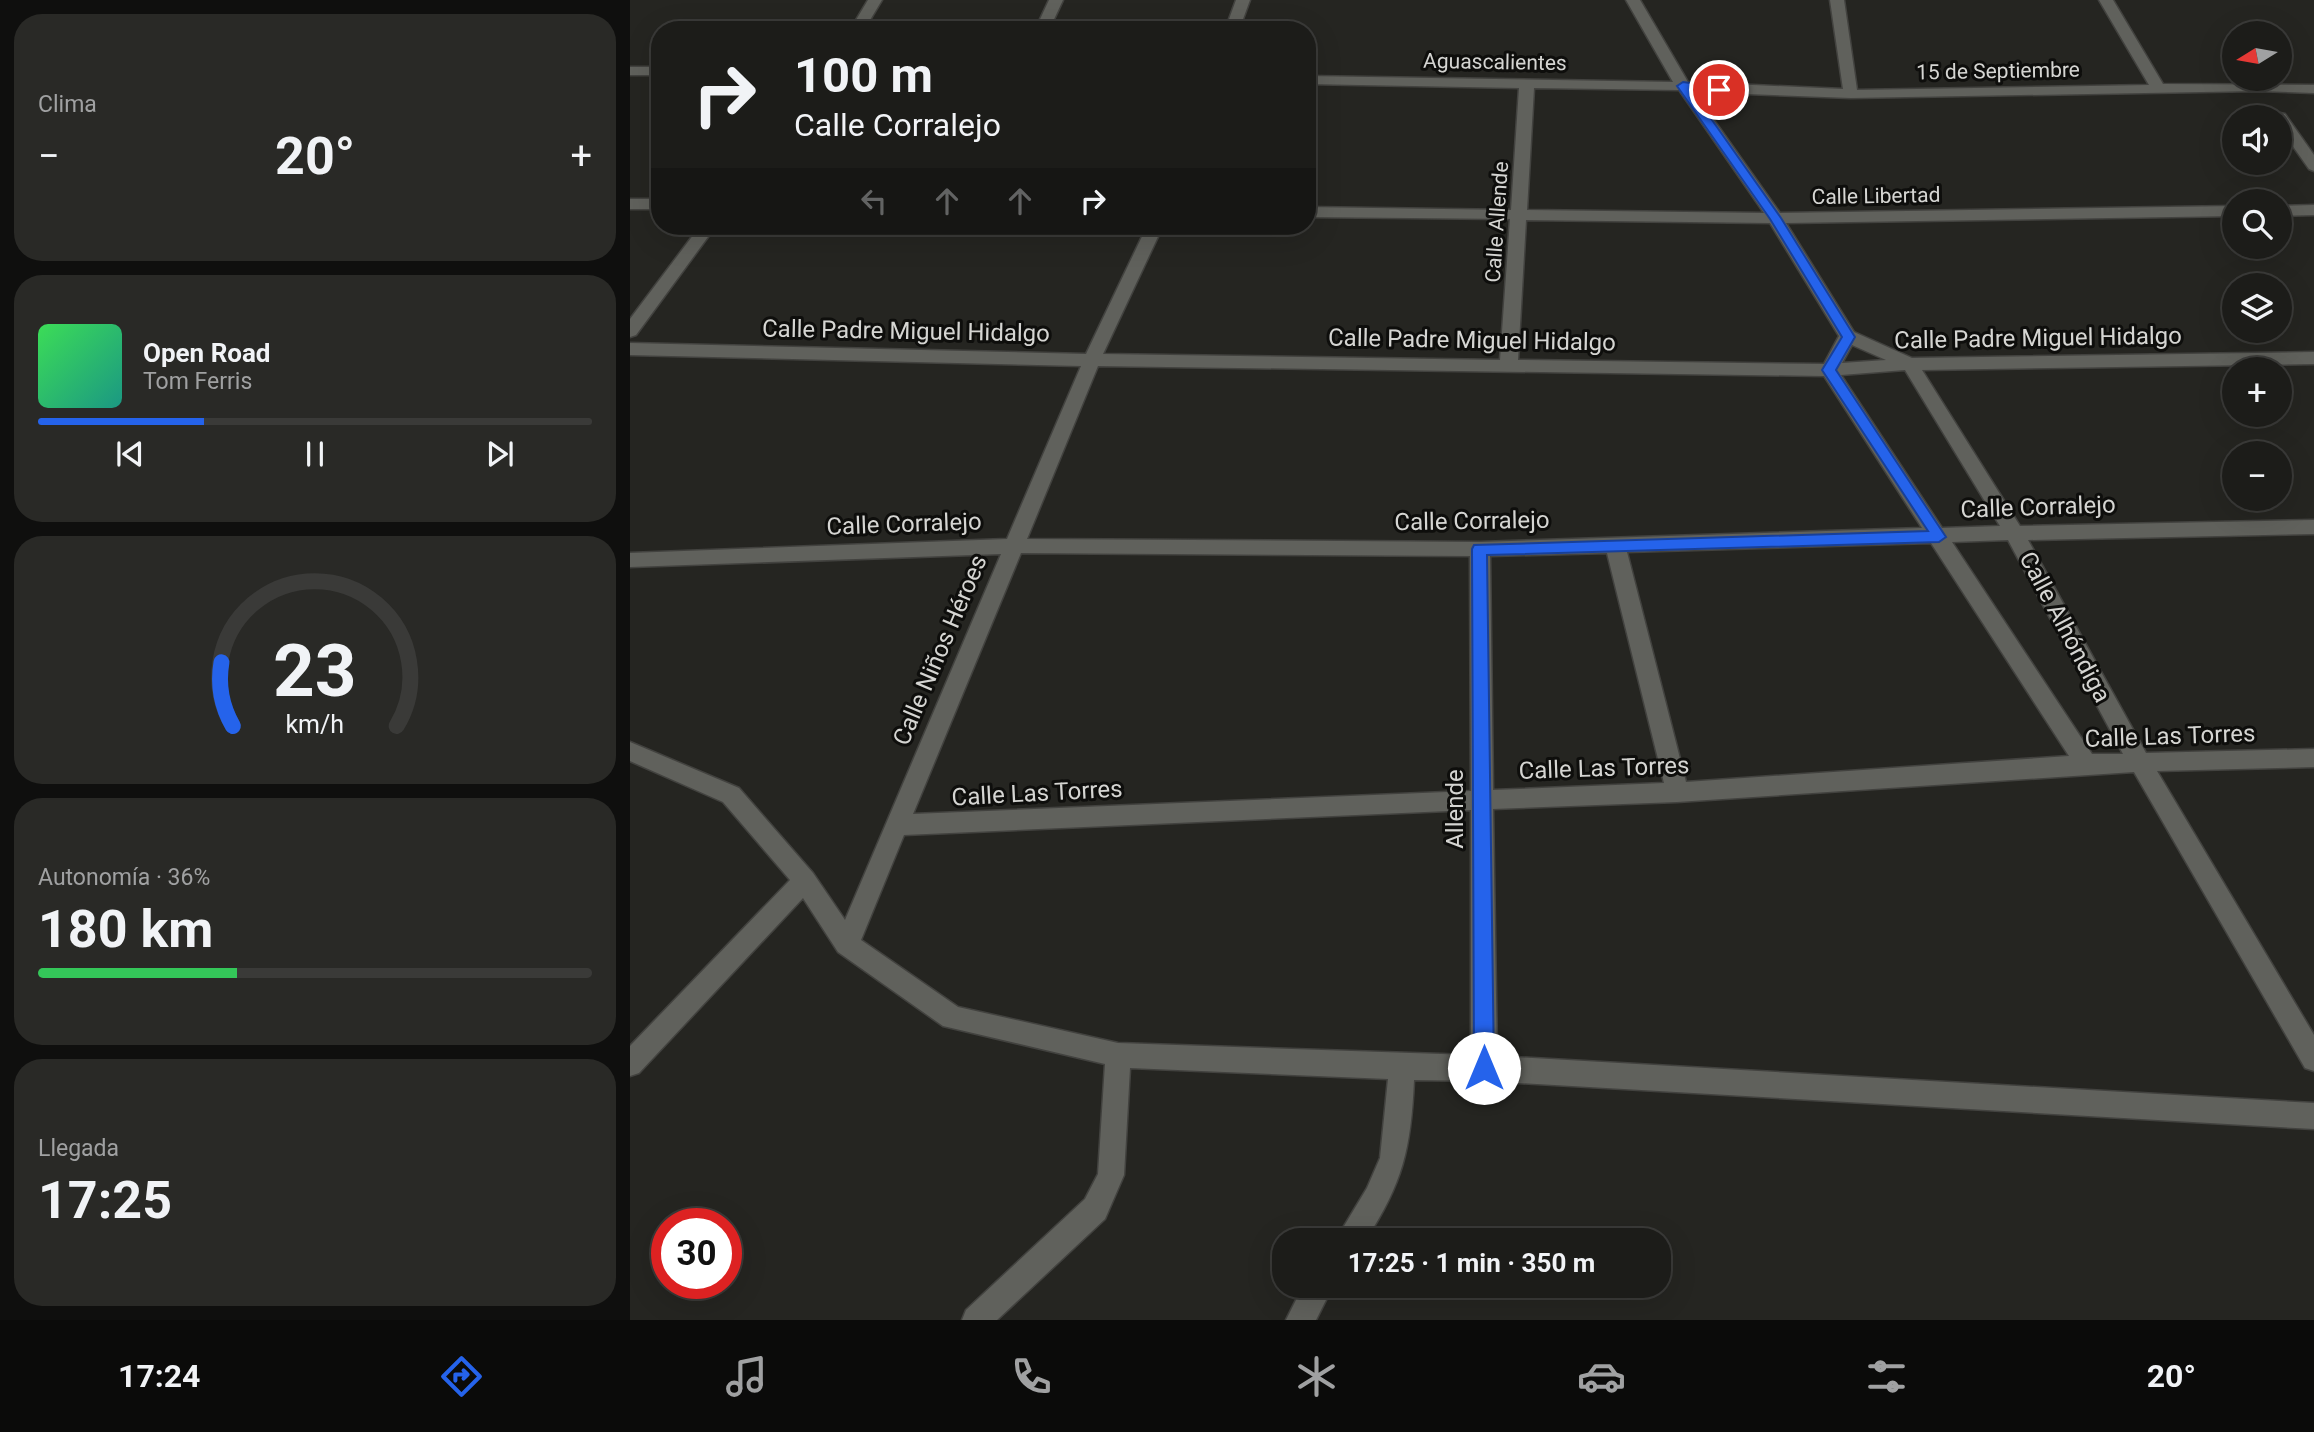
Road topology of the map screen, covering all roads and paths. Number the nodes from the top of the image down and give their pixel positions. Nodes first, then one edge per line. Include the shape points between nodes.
1 (875, 0) edge
2 (1056, 0) edge
3 (1243, 0) edge
4 (1837, 0) edge
5 (2106, 0) edge
6 (1634, 1) edge
7 (862, 21) edge
8 (1046, 21) edge
9 (1235, 21) edge
10 (630, 71) edge
11 (651, 71) edge
12 (1316, 80) edge
13 (1527, 83) junction
14 (1683, 86) junction
15 (2222, 88) edge
16 (2292, 88) edge
17 (2314, 89) edge
18 (2159, 90) junction
19 (1851, 93) junction
20 (2292, 134) edge
21 (2314, 166) edge
22 (630, 204) edge
23 (651, 204) edge
24 (2314, 210) edge
25 (2222, 211) edge
26 (2292, 211) edge
27 (1316, 212) edge
28 (1519, 216) junction
29 (1775, 218) junction
30 (701, 235) edge
31 (1151, 235) edge
32 (630, 331) edge
33 (1848, 337) junction
34 (630, 349) edge
35 (2314, 358) edge
36 (1092, 360) junction
37 (1910, 363) junction
38 (1509, 364) junction
39 (1829, 370) junction
40 (2314, 527) edge
41 (2014, 533) junction
42 (1939, 537) junction
43 (1615, 544) junction
44 (1013, 546) junction
45 (1480, 549) junction
46 (630, 560) edge
47 (630, 751) edge
48 (2314, 758) edge
49 (2140, 763) junction
50 (2086, 764) junction
51 (1677, 792) junction
52 (1481, 799) junction
53 (895, 825) junction
54 (805, 880) junction
55 (847, 944) junction
56 (1118, 1055) junction
57 (2314, 1059) edge
58 (630, 1064) edge
59 (1402, 1067) junction
60 (1484, 1068) junction
61 (2314, 1116) edge
62 (1357, 1228) edge
63 (1311, 1298) edge
64 (976, 1320) edge
65 (1300, 1320) edge

1 - 7 street
2 - 8 street
3 - 9 street
4 - 19 street
5 - 18 street
6 - 14 street
10 - 11 street
12 - 13 street, Aguascalientes
13 - 14 street, Aguascalientes
13 - 28 street, Calle Allende
14 - 19 street, 15 de Septiembre
14 - 29 street
15 - 18 street, 15 de Septiembre
16 - 17 street, 15 de Septiembre
18 - 19 street, 15 de Septiembre
20 - 21 street
22 - 23 street
24 - 26 street
25 - 29 street, Calle Libertad
27 - 28 street, Calle Libertad
28 - 29 street, Calle Libertad
28 - 38 street, Calle Allende
29 - 33 street
30 - 32 street
31 - 36 street, Calle Niños Héroes
33 - 37 street
33 - 39 street
34 - 36 street, Calle Padre Miguel Hidalgo
35 - 37 street, Calle Padre Miguel Hidalgo
36 - 38 street, Calle Padre Miguel Hidalgo
36 - 44 street, Calle Niños Héroes
37 - 39 street, Calle Padre Miguel Hidalgo
37 - 41 street, Calle Alhóndiga
38 - 39 street, Calle Padre Miguel Hidalgo
39 - 42 street, Calle Alhóndiga
40 - 41 street, Calle Corralejo
41 - 42 street, Calle Corralejo
41 - 49 street, Calle Alhóndiga
42 - 43 street, Calle Corralejo
42 - 50 street, Calle Alhóndiga
43 - 45 street, Calle Corralejo
43 - 51 street
44 - 45 street, Calle Corralejo
44 - 46 street, Calle Corralejo
44 - 53 street, Calle Niños Héroes
45 - 52 street, Allende
47 - 54 street via 731,794
48 - 49 street, Calle Las Torres
49 - 50 street, Calle Las Torres
49 - 57 street, Calle Alhóndiga
50 - 51 street, Calle Las Torres
51 - 52 street, Calle Las Torres
52 - 53 street, Calle Las Torres
52 - 60 street, Allende
53 - 55 street, Calle Niños Héroes
54 - 55 street
54 - 58 street
55 - 56 street via 953,1018
56 - 59 street
56 - 64 street via 1111,1175 1095,1209
59 - 60 street
59 - 62 street via 1390,1168
60 - 61 street
63 - 65 street

